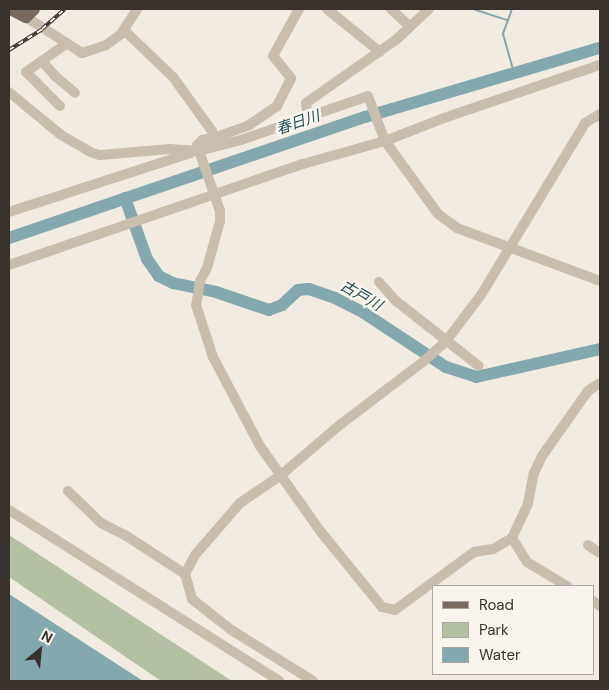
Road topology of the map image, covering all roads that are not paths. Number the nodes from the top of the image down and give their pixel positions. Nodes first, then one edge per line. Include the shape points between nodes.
1 (10, 9) edge
2 (137, 9) edge
3 (299, 9) edge
4 (327, 9) edge
5 (391, 9) edge
6 (429, 9) edge
7 (30, 13) edge
8 (410, 27) junction
9 (124, 30) junction
10 (66, 44) junction
11 (380, 52) junction
12 (42, 61) junction
13 (600, 65) edge
14 (9, 92) edge
15 (75, 93) dead end
16 (60, 106) dead end
17 (600, 114) edge
18 (308, 116) junction
19 (383, 137) junction
20 (214, 138) junction
21 (198, 153) junction
22 (214, 192) junction
23 (9, 212) edge
24 (510, 248) junction
25 (9, 265) edge
26 (600, 281) edge
27 (379, 282) dead end
28 (447, 340) junction
29 (479, 366) dead end
30 (600, 383) edge
31 (281, 474) junction
32 (68, 491) dead end
33 (9, 510) edge
34 (512, 538) junction
35 (588, 545) dead end
36 (600, 553) edge
37 (184, 574) junction
38 (565, 585) edge
39 (279, 681) edge
40 (313, 681) edge

1 - 7 main road
2 - 9 street
3 - 20 street via 273,56 291,78 277,106 249,125
4 - 11 street
5 - 8 street
6 - 8 street
7 - 10 street
8 - 11 street
9 - 10 street via 106,45 87,52 78,52
9 - 20 street via 172,77
10 - 12 street
11 - 18 street via 306,103
12 - 15 street
12 - 16 street via 26,72
13 - 19 street
14 - 21 street via 61,135 90,152 100,155 170,149
17 - 24 street via 585,123
18 - 19 street via 368,96
18 - 21 street
19 - 22 street
19 - 24 street via 438,214 457,228
20 - 21 street via 202,140 197,145
21 - 22 street
21 - 23 street
22 - 25 street
22 - 31 street via 220,221 207,268 200,281 196,305 213,357 232,395 260,446
24 - 26 street
24 - 28 street via 482,295
27 - 28 street via 396,301
28 - 29 street
28 - 31 street
30 - 34 street via 588,391 542,456 534,473 528,503
31 - 34 street via 350,569 388,610 395,610 474,552 493,550
31 - 37 street via 240,503
32 - 37 street via 101,522
33 - 39 street
34 - 38 street via 527,562
35 - 36 street
37 - 40 street via 192,599 233,631

